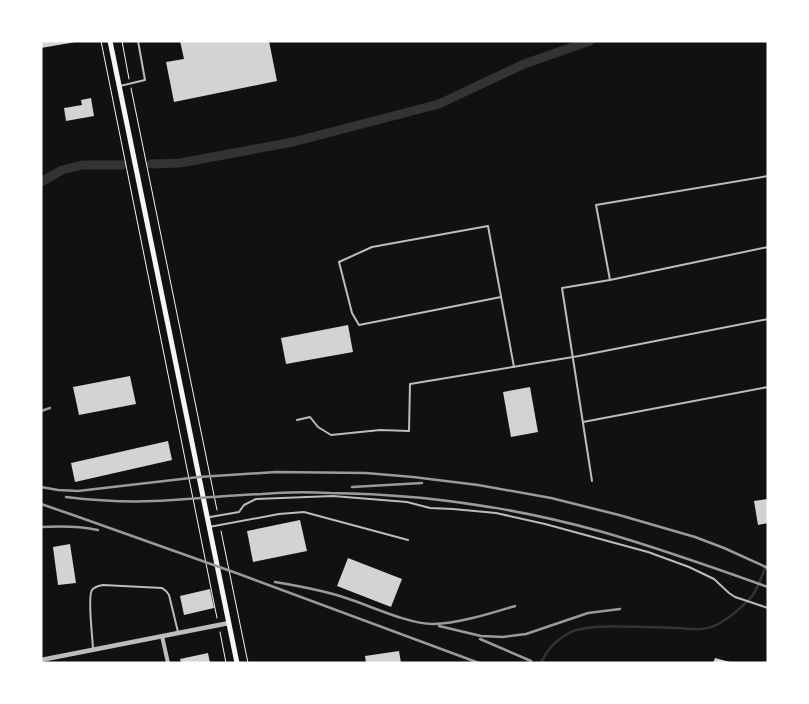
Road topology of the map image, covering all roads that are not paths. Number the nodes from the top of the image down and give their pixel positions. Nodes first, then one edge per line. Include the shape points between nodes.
1 (110, 41) edge
2 (138, 41) edge
3 (119, 86) junction
4 (768, 176) edge
5 (768, 247) edge
6 (610, 280) junction
7 (501, 297) junction
8 (768, 320) edge
9 (572, 357) junction
10 (514, 367) junction
11 (768, 387) edge
12 (297, 420) dead end
13 (582, 422) junction
14 (592, 481) dead end
15 (207, 518) junction
16 (209, 527) junction
17 (408, 540) dead end
18 (768, 608) edge
19 (228, 622) junction
20 (178, 632) junction
21 (162, 636) junction
22 (93, 650) junction
23 (41, 660) edge
24 (168, 663) edge
25 (237, 663) edge

1 - 3 main road
2 - 3 lane via 145,80
3 - 15 main road
4 - 6 lane via 596,205
5 - 6 lane
6 - 9 lane via 562,288
7 - 7 lane via 488,226 372,247 339,262 352,312 359,325
7 - 10 lane
8 - 9 lane
9 - 10 lane
9 - 13 lane
10 - 12 lane via 410,384 409,431 331,435 310,417
11 - 13 lane
13 - 14 lane
15 - 16 main road
15 - 18 lane via 239,512 244,505 256,499 333,496 496,513 648,552 714,579 735,597
16 - 17 lane via 304,512
16 - 19 main road
19 - 20 street
19 - 25 main road
20 - 21 street
20 - 22 lane via 169,595 162,588 97,586 90,599
21 - 22 street
21 - 24 street
22 - 23 street

